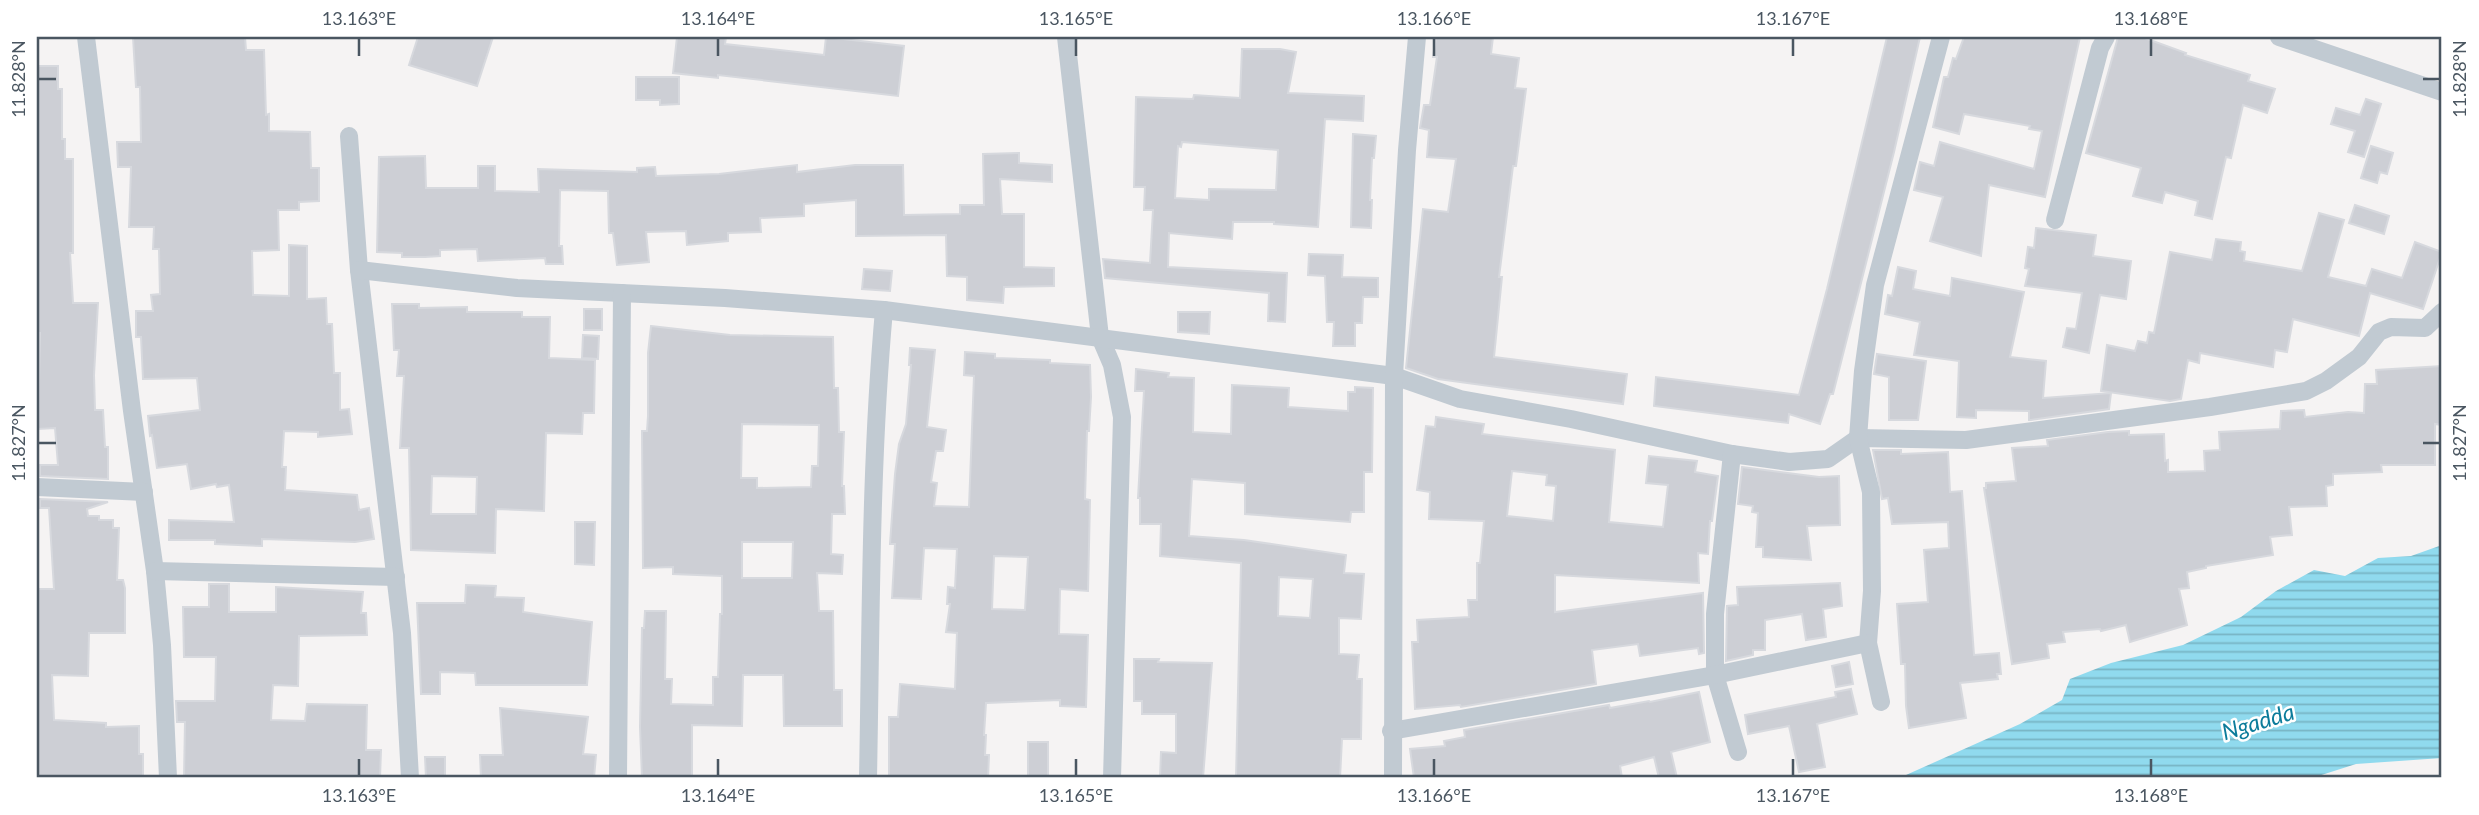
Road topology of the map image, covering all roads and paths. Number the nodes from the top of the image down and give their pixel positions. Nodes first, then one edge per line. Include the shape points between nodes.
1 (86, 37) edge
2 (1066, 37) edge
3 (1417, 37) edge
4 (1941, 37) edge
5 (2106, 37) edge
6 (2279, 37) edge
7 (2442, 92) edge
8 (349, 136) dead end
9 (2055, 220) dead end
10 (359, 270) junction
11 (622, 293) junction
12 (884, 310) junction
13 (2442, 312) edge
14 (1100, 337) junction
15 (1394, 376) junction
16 (1858, 438) junction
17 (1732, 454) junction
18 (37, 487) edge
19 (144, 492) junction
20 (155, 571) junction
21 (396, 577) junction
22 (1868, 643) junction
23 (1715, 675) junction
24 (1881, 702) dead end
25 (1391, 731) junction
26 (1738, 752) dead end
27 (167, 778) edge
28 (410, 778) edge
29 (618, 778) edge
30 (868, 778) edge
31 (1112, 778) edge
32 (1393, 778) edge

1 - 19 street
2 - 14 street
3 - 15 street
4 - 16 street via 1875,285
5 - 9 street
6 - 7 street
8 - 10 street
10 - 11 street via 517,288
10 - 21 street
11 - 12 street
11 - 29 street
12 - 14 street
12 - 30 street via 873,502
13 - 16 street via 2425,328 2391,327 2379,332 2359,358 2306,391 1966,440
14 - 15 street
14 - 31 street via 1112,365 1122,417
15 - 17 street via 1460,399
15 - 25 street
16 - 17 street via 1828,459 1788,461
16 - 22 street via 1871,492
17 - 23 street via 1716,614
18 - 19 street
19 - 20 street
20 - 21 street
20 - 27 street
21 - 28 street
22 - 23 street
22 - 24 street
23 - 25 street
23 - 26 street
25 - 32 street

